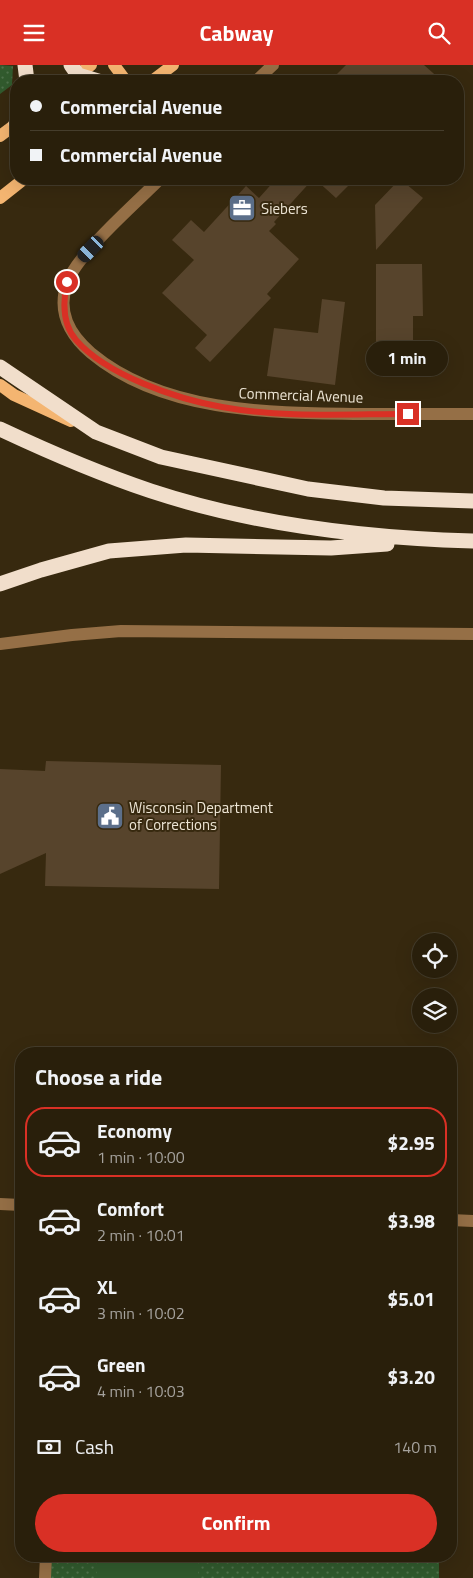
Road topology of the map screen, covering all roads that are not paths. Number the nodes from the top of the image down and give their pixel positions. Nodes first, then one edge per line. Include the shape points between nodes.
1 (91, 65) edge
2 (173, 65) edge
3 (272, 65) edge
4 (73, 74) edge
5 (160, 75) edge
6 (262, 75) edge
7 (16, 185) edge
8 (154, 185) edge
9 (0, 198) edge
10 (0, 367) edge
11 (0, 385) edge
12 (473, 414) edge
13 (0, 429) edge
14 (96, 433) junction
15 (473, 501) edge
16 (436, 540) junction
17 (473, 541) edge
18 (0, 584) edge
19 (473, 634) edge
20 (0, 644) edge
21 (0, 1204) edge
22 (15, 1205) edge
23 (457, 1221) edge
24 (473, 1221) edge
25 (46, 1562) edge
26 (45, 1578) edge

1 - 4 main road
2 - 5 main road
3 - 6 street
7 - 9 main road
8 - 12 street, Commercial Avenue via 78,263 67,282 64,299 68,324 75,339 101,361 140,382 222,407 286,413
10 - 14 highway
11 - 14 main road via 14,395
13 - 16 highway via 151,491 208,507 302,527
14 - 15 highway via 161,457 308,489 384,498
16 - 17 highway
16 - 18 highway via 331,548 186,545 109,551
19 - 20 street via 121,631
21 - 22 street
23 - 24 street
25 - 26 street

